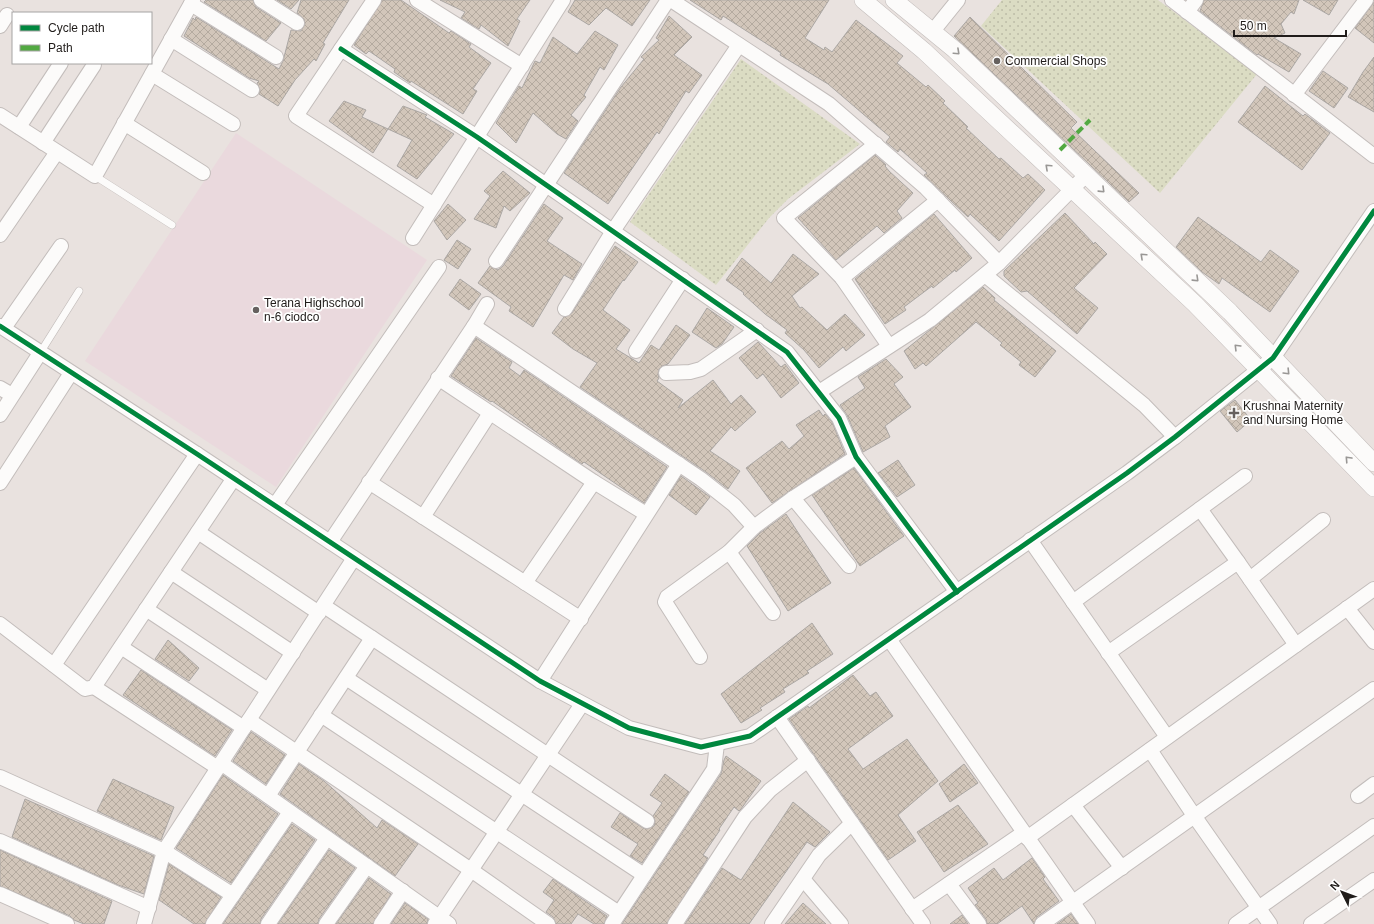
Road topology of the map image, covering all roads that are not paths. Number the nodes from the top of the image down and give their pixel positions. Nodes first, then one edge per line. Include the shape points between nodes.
1 (261, 0) edge
2 (374, 0) edge
3 (417, 0) edge
4 (563, 0) edge
5 (668, 0) edge
6 (672, 0) edge
7 (863, 0) edge
8 (894, 0) edge
9 (958, 0) edge
10 (1172, 0) edge
11 (1196, 0) edge
12 (1366, 0) edge
13 (1369, 0) edge
14 (192, 2) edge
15 (1374, 4) edge
16 (1187, 12) junction
17 (298, 23) dead end
18 (934, 31) junction
19 (171, 39) junction
20 (739, 45) junction
21 (341, 49) junction
22 (276, 57) dead end
23 (60, 64) edge
24 (94, 65) dead end
25 (522, 66) junction
26 (152, 74) junction
27 (252, 90) dead end
28 (1294, 96) junction
29 (0, 115) edge
30 (124, 123) junction
31 (233, 124) dead end
32 (19, 127) junction
33 (477, 137) junction
34 (43, 143) junction
35 (876, 144) junction
36 (57, 152) junction
37 (1374, 156) edge
38 (203, 173) dead end
39 (1086, 175) junction
40 (95, 176) junction
41 (546, 184) junction
42 (1072, 189) junction
43 (938, 200) junction
44 (434, 205) junction
45 (1374, 211) edge
46 (172, 225) dead end
47 (1369, 229) edge
48 (614, 231) junction
49 (0, 235) edge
50 (413, 238) dead end
51 (61, 246) dead end
52 (496, 261) dead end
53 (1000, 263) junction
54 (439, 268) dead end
55 (985, 275) junction
56 (842, 278) junction
57 (683, 279) junction
58 (80, 291) dead end
59 (487, 304) dead end
60 (565, 309) dead end
61 (474, 326) junction
62 (2, 327) edge
63 (757, 330) junction
64 (889, 346) junction
65 (636, 351) dead end
66 (40, 353) junction
67 (1273, 358) junction
68 (1259, 369) junction
69 (71, 372) junction
70 (666, 373) dead end
71 (438, 378) junction
72 (0, 388) edge
73 (819, 392) junction
74 (12, 395) junction
75 (490, 413) junction
76 (0, 414) edge
77 (1176, 437) junction
78 (197, 454) junction
79 (856, 458) junction
80 (1374, 463) edge
81 (679, 464) junction
82 (1245, 476) dead end
83 (234, 478) junction
84 (369, 482) junction
85 (594, 482) junction
86 (0, 483) edge
87 (1374, 488) edge
88 (794, 498) junction
89 (275, 505) junction
90 (1200, 509) junction
91 (646, 514) junction
92 (423, 516) junction
93 (1323, 520) dead end
94 (754, 527) junction
95 (198, 532) junction
96 (1030, 540) junction
97 (330, 542) junction
98 (728, 552) junction
99 (354, 558) junction
100 (1238, 562) junction
101 (849, 566) dead end
102 (171, 572) junction
103 (1250, 579) junction
104 (525, 583) junction
105 (1374, 589) edge
106 (957, 592) junction
107 (1073, 602) junction
108 (1347, 608) junction
109 (146, 609) junction
110 (321, 609) junction
111 (773, 613) dead end
112 (581, 620) junction
113 (0, 624) edge
114 (372, 638) junction
115 (889, 639) junction
116 (1374, 642) edge
117 (1296, 645) junction
118 (121, 647) junction
119 (293, 653) junction
120 (1108, 653) junction
121 (700, 657) dead end
122 (54, 665) junction
123 (346, 678) junction
124 (540, 682) junction
125 (94, 687) junction
126 (1374, 689) edge
127 (268, 690) junction
128 (582, 704) junction
129 (321, 715) junction
130 (777, 717) junction
131 (246, 724) junction
132 (1167, 737) junction
133 (717, 744) junction
134 (1150, 750) junction
135 (296, 752) junction
136 (548, 754) junction
137 (808, 760) junction
138 (219, 766) junction
139 (0, 777) edge
140 (1374, 784) edge
141 (522, 794) junction
142 (268, 796) junction
143 (1358, 796) dead end
144 (1073, 805) junction
145 (290, 812) junction
146 (1194, 817) junction
147 (646, 821) dead end
148 (852, 823) junction
149 (1374, 826) edge
150 (496, 832) junction
151 (1025, 835) junction
152 (327, 838) junction
153 (0, 841) edge
154 (164, 851) junction
155 (367, 866) junction
156 (1122, 868) junction
157 (471, 870) junction
158 (644, 875) junction
159 (803, 879) junction
160 (1373, 883) edge
161 (949, 884) junction
162 (403, 891) junction
163 (0, 894) edge
164 (233, 895) junction
165 (1074, 902) junction
166 (149, 908) junction
167 (912, 909) junction
168 (1258, 909) junction
169 (615, 918) edge
170 (441, 922) edge
171 (67, 924) edge
172 (144, 924) edge
173 (214, 924) edge
174 (268, 924) edge
175 (326, 924) edge
176 (381, 924) edge
177 (548, 924) edge
178 (675, 924) edge
179 (772, 924) edge
180 (842, 924) edge
181 (923, 924) edge
182 (979, 924) edge
183 (1042, 924) edge
184 (1088, 924) edge
185 (1236, 924) edge
186 (1270, 924) edge
187 (1311, 924) edge

1 - 17 street
2 - 21 street
3 - 25 street
4 - 25 street
5 - 41 street
6 - 20 street
42 -> 7 street via 924,51
8 - 18 street
9 - 18 street
10 - 16 street
11 - 16 street
12 - 28 street
13 - 15 street
14 - 19 street
14 - 22 street
16 - 28 street
18 -> 39 street
19 - 26 street
19 - 27 street
20 - 35 street via 829,104
20 - 48 street
21 - 33 street
21 - 44 street via 296,116
23 - 32 street
24 - 34 street
25 - 33 street
26 - 30 street
26 - 31 street
28 - 37 street
29 - 32 street
30 - 38 street
30 - 40 street
32 - 34 street
33 - 41 street
33 - 44 street
34 - 36 street
35 - 43 street
35 - 56 street via 784,218
36 - 40 street
36 - 49 street
39 - 42 street
39 -> 67 street via 1230,312
40 - 46 lane
41 - 48 street
41 - 52 street
42 - 53 street
68 -> 42 street via 1195,304
43 - 53 street
43 - 56 street
44 - 50 street
45 - 47 street
47 - 67 street
48 - 57 street
48 - 60 street
51 - 62 street
53 - 55 street
54 - 89 street
55 - 64 street via 930,320
55 - 77 street via 1144,405
56 - 64 street
57 - 63 street
57 - 65 street
58 - 66 lane
59 - 61 street
61 - 71 street
61 - 81 street
62 - 66 street
63 - 70 street via 700,369
63 - 73 street via 787,352
64 - 73 street
66 - 69 street
66 - 74 street
67 - 68 street
67 -> 80 street
68 - 77 street
87 -> 68 street
69 - 78 street
69 - 86 street
71 - 75 street
71 - 84 street
72 - 74 street
73 - 79 street via 839,418
74 - 76 street
75 - 85 street
75 - 92 street
77 - 96 street
78 - 83 street
78 - 122 street
79 - 88 street
79 - 106 street
81 - 91 street
81 - 94 street via 734,505
82 - 90 street
83 - 89 street
83 - 95 street
84 - 92 street
84 - 97 street
85 - 91 street
85 - 104 street
88 - 94 street
88 - 101 street
89 - 97 street
90 - 100 street
90 - 107 street
91 - 112 street
92 - 104 street
93 - 103 street
94 - 98 street
95 - 102 street
95 - 110 street
96 - 106 street
96 - 107 street
97 - 99 street
98 - 111 street
98 - 121 street via 671,592 665,602
99 - 110 street
99 - 124 street
100 - 103 street
100 - 120 street
102 - 109 street
102 - 119 street
103 - 117 street
104 - 112 street
105 - 108 street
106 - 115 street
107 - 120 street
108 - 116 street
108 - 117 street
109 - 118 street
109 - 127 street
110 - 114 street
110 - 119 street
112 - 124 street
113 - 122 street
114 - 123 street
114 - 136 street
115 - 130 street
115 - 151 street
117 - 132 street
118 - 125 street
118 - 131 street
119 - 127 street
120 - 132 street
122 - 125 street via 85,689
123 - 129 street
123 - 141 street
124 - 128 street
125 - 138 street
126 - 146 street
127 - 131 street
128 - 133 street via 629,728 701,748
128 - 136 street
129 - 135 street
129 - 150 street
130 - 133 street via 750,736
130 - 137 street
131 - 135 street
131 - 138 street
132 - 134 street
133 - 158 street via 714,769
134 - 144 street
134 - 146 street
135 - 142 street
135 - 157 street
136 - 141 street
136 - 147 street
137 - 148 street
137 - 178 street via 770,790 745,817
138 - 142 street
138 - 154 street
139 - 154 street
140 - 143 street
141 - 150 street
141 - 158 street
142 - 145 street
144 - 151 street
144 - 156 street
145 - 152 street
145 - 164 street
146 - 156 street
146 - 168 street
148 - 159 street via 819,855
148 - 167 street
149 - 168 street
150 - 157 street
150 - 169 street
151 - 161 street
151 - 165 street
152 - 155 street
152 - 174 street
153 - 166 street
154 - 164 street
154 - 166 street
155 - 162 street
155 - 175 street
156 - 165 street
157 - 170 street
157 - 177 street
158 - 169 street
159 - 179 street
159 - 180 street
160 - 187 street
161 - 167 street
161 - 182 street
162 - 170 street
162 - 176 street
163 - 171 street
164 - 173 street
165 - 183 street
165 - 184 street
166 - 172 street
167 - 181 street
168 - 185 street
168 - 186 street

